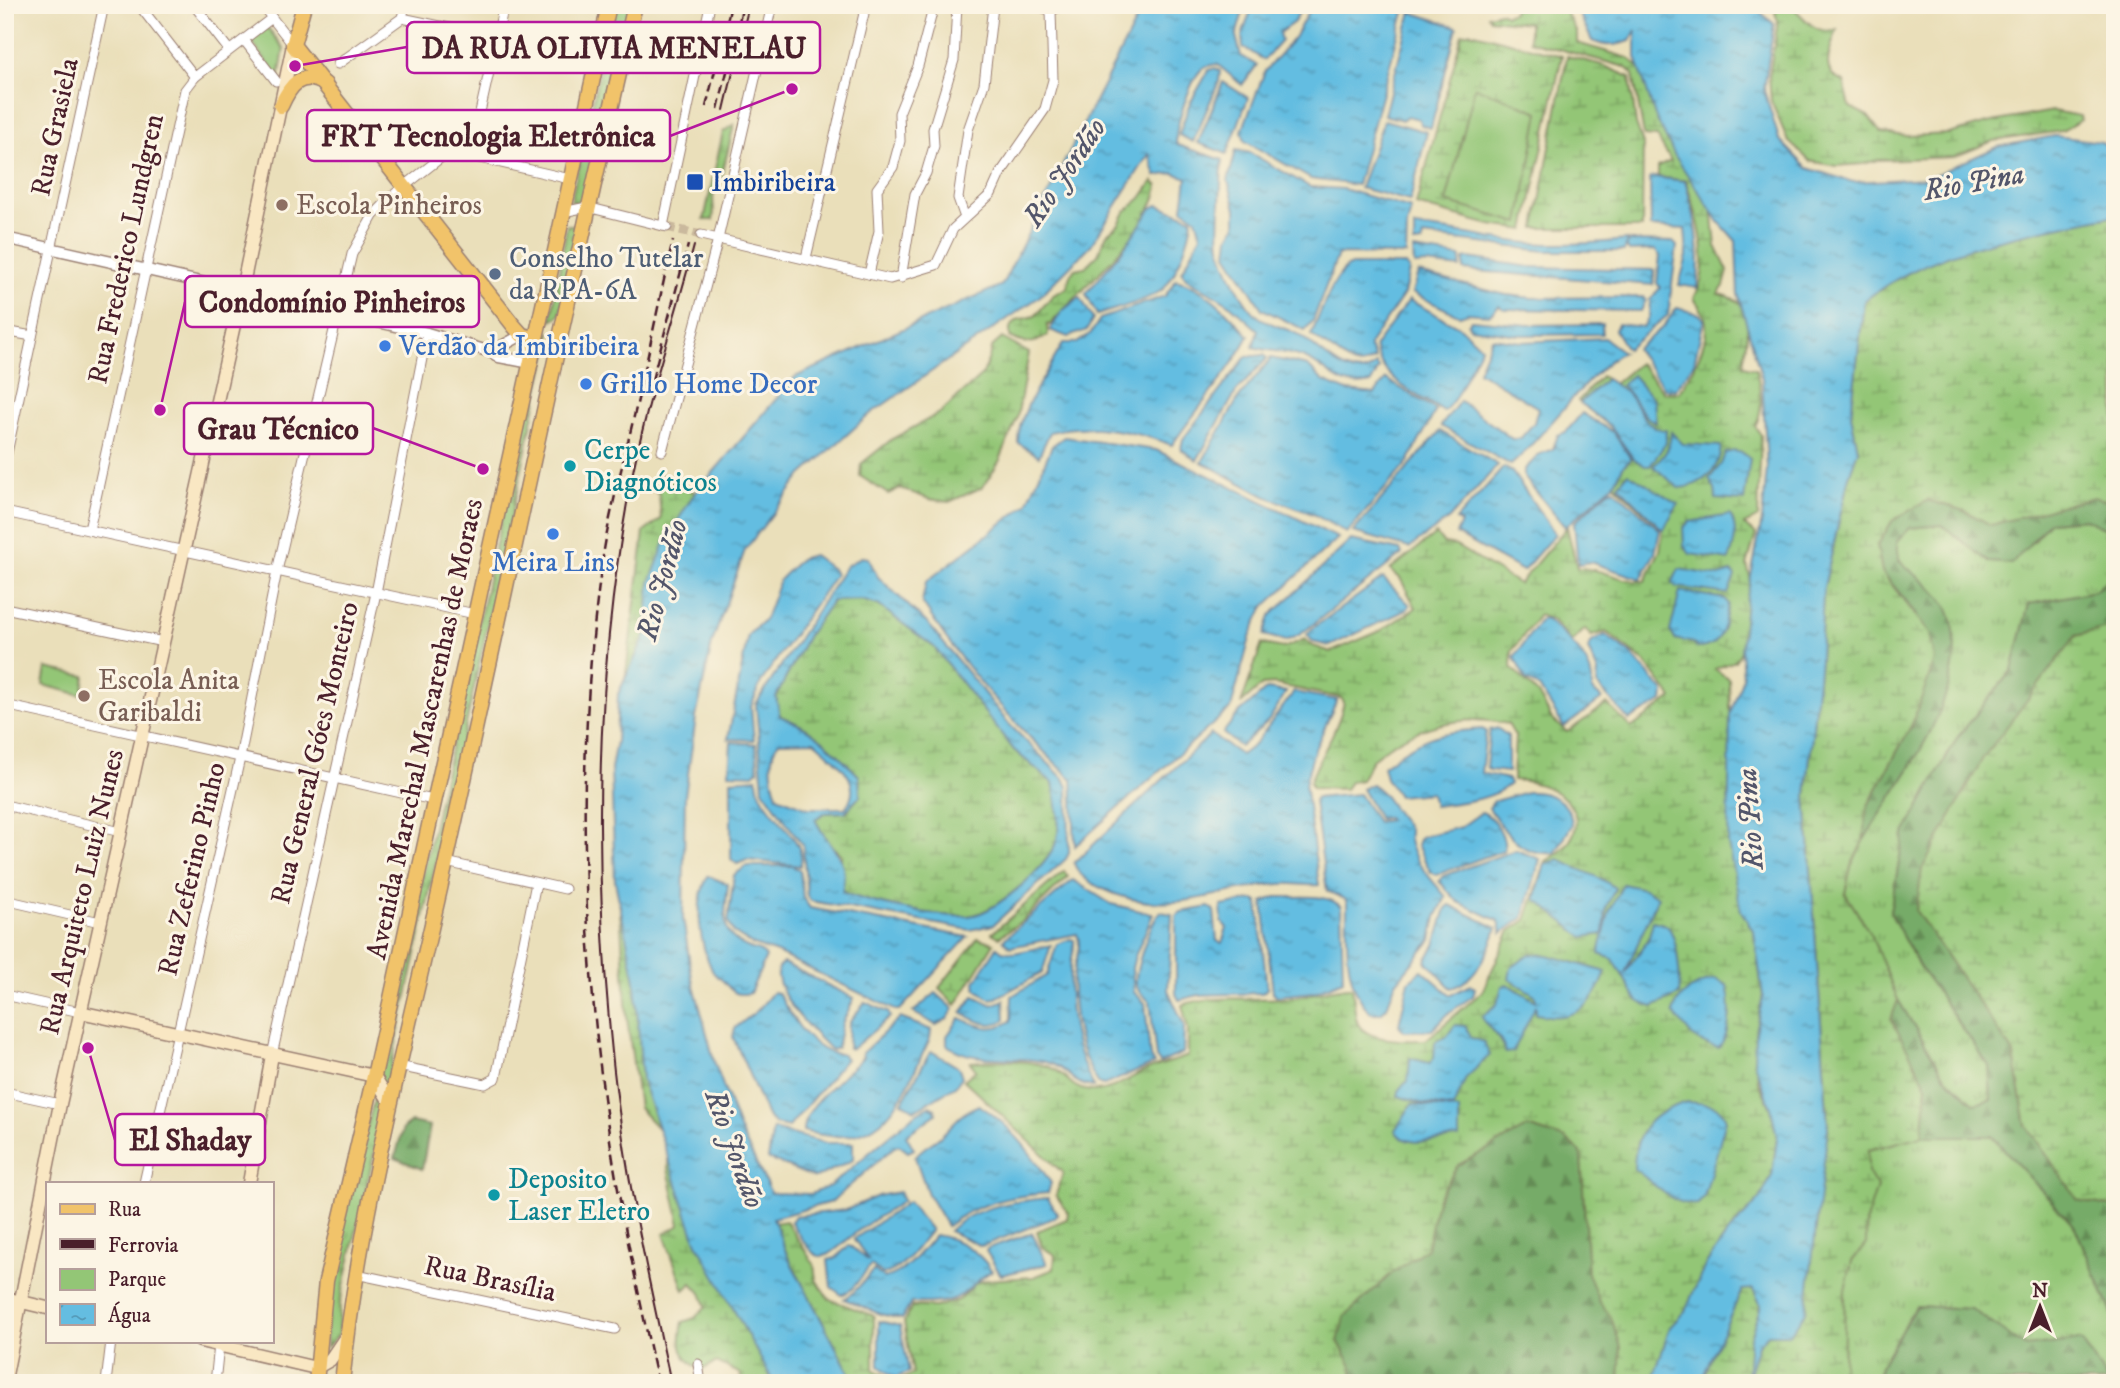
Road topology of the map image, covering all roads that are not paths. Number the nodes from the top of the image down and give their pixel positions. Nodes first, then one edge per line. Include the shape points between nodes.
1 (8, 5) edge
2 (104, 5) edge
3 (139, 5) edge
4 (194, 5) edge
5 (262, 5) edge
6 (304, 5) edge
7 (405, 5) edge
8 (504, 5) edge
9 (609, 5) edge
10 (635, 5) edge
11 (710, 5) edge
12 (772, 5) edge
13 (866, 5) edge
14 (934, 5) edge
15 (951, 5) edge
16 (1036, 5) edge
17 (1063, 5) edge
18 (957, 6) edge
19 (964, 6) edge
20 (994, 6) edge
21 (1051, 11) junction
22 (5, 18) edge
23 (272, 18) junction
24 (402, 18) junction
25 (497, 38) junction
26 (244, 40) junction
27 (293, 45) junction
28 (229, 50) junction
29 (598, 59) junction
30 (338, 64) dead end
31 (195, 77) junction
32 (276, 81) dead end
33 (326, 85) junction
34 (281, 106) junction
35 (449, 151) junction
36 (570, 179) junction
37 (402, 188) junction
38 (958, 198) junction
39 (977, 205) junction
40 (587, 207) junction
41 (563, 212) junction
42 (964, 215) junction
43 (701, 235) tunnel mouth
44 (5, 238) edge
45 (718, 239) junction
46 (53, 249) junction
47 (806, 258) junction
48 (145, 269) junction
49 (869, 274) junction
50 (901, 278) junction
51 (242, 289) junction
52 (337, 313) junction
53 (563, 318) junction
54 (5, 331) edge
55 (427, 332) junction
56 (32, 336) junction
57 (529, 336) junction
58 (491, 352) junction
59 (531, 363) junction
60 (9, 418) edge
61 (662, 451) dead end
62 (5, 463) edge
63 (5, 512) edge
64 (89, 530) junction
65 (183, 551) junction
66 (277, 571) junction
67 (376, 593) junction
68 (5, 608) edge
69 (475, 614) junction
70 (163, 642) junction
71 (5, 705) edge
72 (142, 736) junction
73 (240, 758) junction
74 (333, 779) junction
75 (433, 800) junction
76 (5, 805) edge
77 (121, 832) junction
78 (446, 862) junction
79 (536, 883) junction
80 (565, 889) dead end
81 (5, 900) edge
82 (100, 922) junction
83 (5, 995) edge
84 (80, 1012) junction
85 (178, 1034) junction
86 (272, 1055) junction
87 (398, 1066) junction
88 (374, 1076) junction
89 (5, 1092) edge
90 (390, 1102) junction
91 (60, 1104) junction
92 (144, 1182) edge
93 (249, 1182) edge
94 (356, 1273) junction
95 (5, 1298) edge
96 (19, 1302) junction
97 (46, 1308) edge
98 (615, 1329) dead end
99 (345, 1338) junction
100 (111, 1342) edge
101 (220, 1343) edge
102 (698, 1364) dead end
103 (316, 1375) edge
104 (5, 1380) edge
105 (106, 1383) edge
106 (215, 1383) edge
107 (342, 1383) edge
108 (701, 1383) edge

1 - 22 street
2 - 46 street, Rua Grasiela
3 - 31 street
4 - 28 street
5 - 23 street
6 - 27 main road, Rua Arquiteto Luiz Nunes
7 - 24 street
8 - 25 street, Rua Zeferino Pinho
9 - 29 main road, Avenida Marechal Mascarenhas de Moraes
10 - 40 main road, Avenida Marechal Mascarenhas de Moraes
11 - 40 street via 665,226
12 - 45 street
13 - 47 street
14 - 49 street via 900,113 900,141 893,167 877,189 880,231
15 - 18 street
16 - 21 street
17 - 21 street
18 - 19 street
18 - 50 street via 954,60 941,97 926,173 915,194
19 - 20 street
20 - 38 street via 986,72 968,130
21 - 39 street via 1053,73 1048,104 991,194
23 - 26 street, Rua Frederico Lundgren
23 - 27 street
24 - 25 street
24 - 30 street
25 - 29 street
25 - 35 street, Rua Zeferino Pinho via 478,125
26 - 28 street, Rua Frederico Lundgren
26 - 32 street
27 - 33 main road
27 - 34 main road, Rua Arquiteto Luiz Nunes
28 - 31 street, Rua Frederico Lundgren
29 - 36 main road, Avenida Marechal Mascarenhas de Moraes
31 - 48 street, Rua Frederico Lundgren via 185,90
33 - 34 main road via 312,78 297,81
33 - 37 main road
34 - 51 main road, Rua Arquiteto Luiz Nunes
35 - 36 street
35 - 37 street, Rua Zeferino Pinho
36 - 41 main road, Avenida Marechal Mascarenhas de Moraes
37 - 52 street, Rua Zeferino Pinho via 363,231 352,254
37 - 57 main road
38 - 39 street
38 - 42 street
39 - 42 street
40 - 41 street
40 - 53 main road, Avenida Marechal Mascarenhas de Moraes
41 - 57 main road, Avenida Marechal Mascarenhas de Moraes
42 - 50 street via 936,265
43 - 45 street
44 - 46 street
45 - 47 street
45 - 61 street
46 - 48 street
46 - 56 street, Rua Grasiela
47 - 49 street
48 - 51 street
48 - 64 street, Rua Frederico Lundgren
49 - 50 street
51 - 52 street
51 - 65 main road, Rua Arquiteto Luiz Nunes
52 - 55 street
52 - 66 street, Rua Zeferino Pinho
53 - 57 main road
53 - 78 main road, Avenida Marechal Mascarenhas de Moraes
54 - 56 street
55 - 58 street
55 - 67 street, Rua General Góes Monteiro
56 - 60 street, Rua Grasiela
57 - 58 street
57 - 59 main road, Avenida Marechal Mascarenhas de Moraes
58 - 59 street via 499,358
59 - 69 main road, Avenida Marechal Mascarenhas de Moraes
60 - 62 street, Rua Grasiela
63 - 64 street
64 - 65 street
65 - 66 street
65 - 70 main road, Rua Arquiteto Luiz Nunes
66 - 67 street
66 - 73 street, Rua Zeferino Pinho
67 - 69 street
67 - 74 street, Rua General Góes Monteiro
68 - 70 street
69 - 75 main road, Avenida Marechal Mascarenhas de Moraes
70 - 72 main road, Rua Arquiteto Luiz Nunes
71 - 72 street
72 - 73 street
72 - 77 main road, Rua Arquiteto Luiz Nunes
73 - 74 street
73 - 85 street, Rua Zeferino Pinho
74 - 75 street
74 - 86 street, Rua General Góes Monteiro
75 - 88 main road, Avenida Marechal Mascarenhas de Moraes
76 - 77 street
77 - 82 main road, Rua Arquiteto Luiz Nunes
78 - 79 street
78 - 87 main road, Avenida Marechal Mascarenhas de Moraes
79 - 80 street
79 - 87 street via 494,1081 485,1084
81 - 82 street
82 - 84 main road, Rua Arquiteto Luiz Nunes
83 - 84 street
84 - 85 main road
84 - 91 main road, Rua Arquiteto Luiz Nunes
85 - 86 main road
85 - 92 street, Rua Zeferino Pinho
86 - 88 main road
86 - 93 main road, Rua General Góes Monteiro
87 - 90 main road, Avenida Marechal Mascarenhas de Moraes
88 - 90 main road
88 - 103 main road, Avenida Marechal Mascarenhas de Moraes via 326,1280
89 - 91 street
90 - 94 main road, Avenida Marechal Mascarenhas de Moraes
91 - 96 main road, Rua Arquiteto Luiz Nunes
94 - 98 street, Rua Brasília via 417,1290
94 - 99 main road, Avenida Marechal Mascarenhas de Moraes
95 - 96 main road
96 - 97 main road
96 - 104 main road, Rua Arquiteto Luiz Nunes
99 - 103 main road
99 - 107 main road, Avenida Marechal Mascarenhas de Moraes
100 - 105 street
101 - 103 main road
101 - 106 street
102 - 108 street

